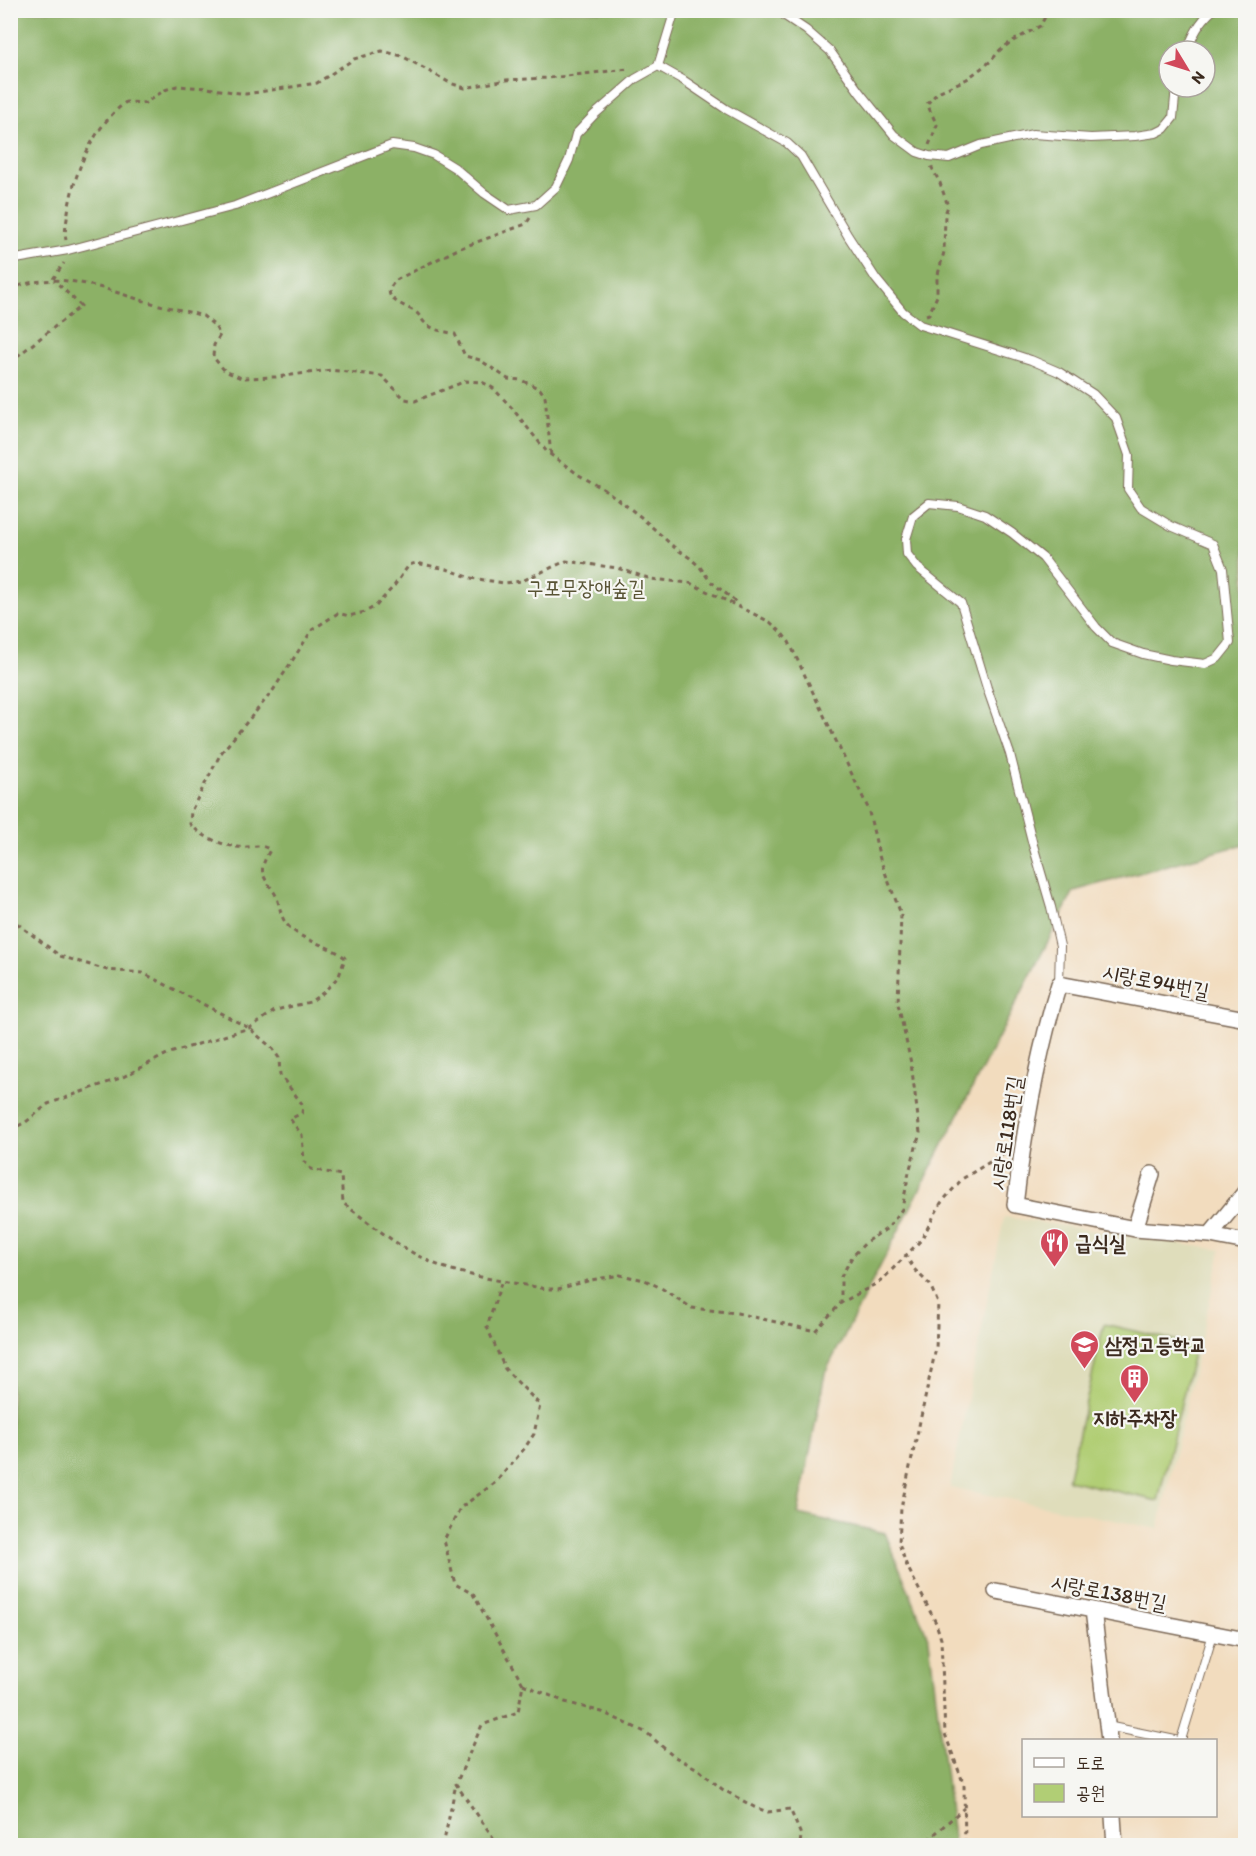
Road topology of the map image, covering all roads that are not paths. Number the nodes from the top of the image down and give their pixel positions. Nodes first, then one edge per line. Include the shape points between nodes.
1 (675, 10) edge
2 (781, 10) edge
3 (1213, 10) edge
4 (1192, 39) edge
5 (658, 66) junction
6 (1175, 99) edge
7 (10, 260) edge
8 (1059, 984) junction
9 (1245, 1019) edge
10 (1152, 1174) dead end
11 (1245, 1191) edge
12 (1135, 1229) junction
13 (1210, 1234) junction
14 (1245, 1242) edge
15 (996, 1591) dead end
16 (1093, 1610) junction
17 (1213, 1634) junction
18 (1245, 1640) edge
19 (1108, 1733) edge
20 (1165, 1739) edge
21 (1181, 1739) edge
22 (1113, 1817) edge
23 (1115, 1845) edge

1 - 5 lane
2 - 6 lane via 830,51 894,135 929,156 949,158 981,145 1033,134 1091,138 1156,133 1173,118
3 - 4 lane
5 - 7 lane via 635,79 576,134 556,187 536,205 509,210 434,155 392,145 235,206 68,250
5 - 8 lane via 794,149 876,279 903,312 920,325 1031,360 1093,394 1116,418 1129,455 1128,489 1141,508 1213,544 1223,568 1230,643 1218,658 1205,664 1152,656 1112,643 1043,558 985,515 958,506 929,503 913,516 906,539 907,554 961,603 1010,754 1060,946
8 - 9 street, 시랑로94번길
8 - 12 street, 시랑로118번길 via 1022,1145 1015,1205
10 - 12 street
11 - 13 street
12 - 13 street, 시랑로118번길
13 - 14 street, 시랑로118번길
15 - 16 street, 시랑로138번길
16 - 17 street, 시랑로138번길
16 - 19 street
17 - 18 street, 시랑로138번길
17 - 21 lane
19 - 20 lane
22 - 23 street

